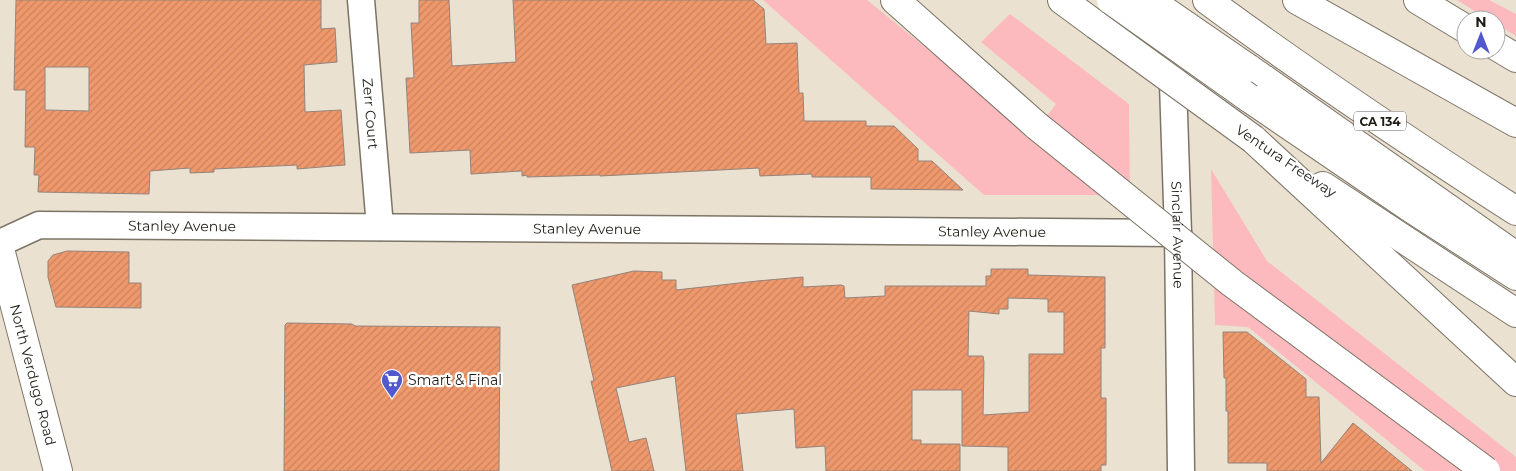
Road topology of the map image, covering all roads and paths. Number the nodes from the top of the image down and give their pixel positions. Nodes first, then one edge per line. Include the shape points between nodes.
1 (361, 0) edge
2 (895, 0) edge
3 (1062, 0) edge
4 (1111, 0) edge
5 (1149, 0) edge
6 (1170, 0) edge
7 (1206, 0) edge
8 (1297, 0) edge
9 (1418, 0) edge
10 (1456, 22) edge
11 (1516, 123) edge
12 (1253, 139) junction
13 (1429, 154) junction
14 (1516, 201) edge
15 (1516, 211) edge
16 (380, 227) junction
17 (1178, 233) junction
18 (0, 243) edge
19 (0, 249) edge
20 (1516, 256) edge
21 (1516, 276) edge
22 (1516, 313) edge
23 (1516, 382) edge
24 (58, 471) edge
25 (1182, 471) edge
26 (1486, 471) edge

1 - 16 street, Zerr Court
2 - 26 main road, bridge via 1037,126 1232,283
3 - 12 main road, Ventura Freeway, bridge
4 - 21 main road, bridge via 1249,98
5 - 20 main road, bridge
6 - 17 street, Sinclair Avenue
7 - 13 main road, CA 134
8 - 11 main road
9 - 10 main road
12 - 22 main road, Ventura Freeway
12 - 23 main road
13 - 14 main road
13 - 15 main road, CA 134
16 - 17 street, Stanley Avenue
16 - 18 street, Stanley Avenue via 39,225
17 - 25 street, Sinclair Avenue
19 - 24 main road, North Verdugo Road

